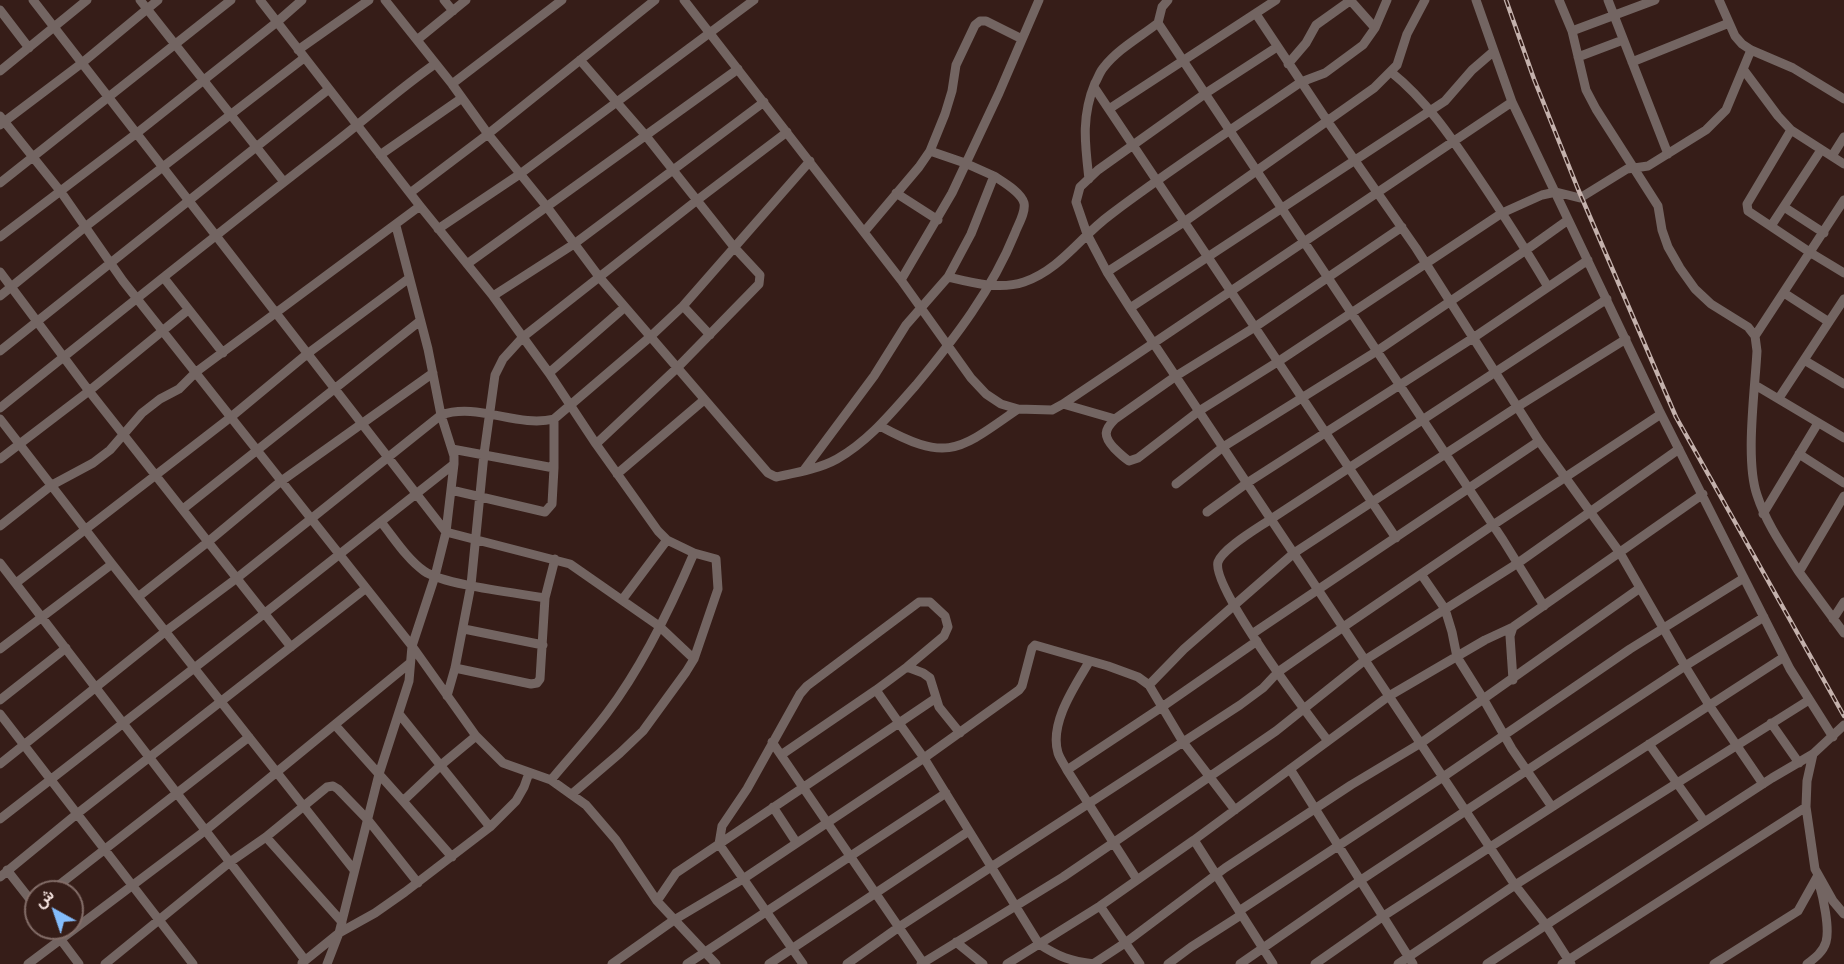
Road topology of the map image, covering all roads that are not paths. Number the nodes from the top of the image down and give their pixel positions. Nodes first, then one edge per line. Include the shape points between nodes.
1 (33, 0) edge
2 (158, 0) edge
3 (231, 0) edge
4 (260, 0) edge
5 (302, 0) edge
6 (369, 0) edge
7 (385, 0) edge
8 (444, 0) edge
9 (466, 0) edge
10 (562, 0) edge
11 (655, 0) edge
12 (684, 0) edge
13 (754, 0) edge
14 (1039, 0) edge
15 (1168, 0) edge
16 (1276, 0) edge
17 (1387, 0) edge
18 (1425, 0) edge
19 (1476, 0) edge
20 (1559, 0) edge
21 (1608, 0) edge
22 (1656, 0) edge
23 (1719, 0) edge
24 (84, 1) edge
25 (1351, 1) edge
26 (143, 4) edge
27 (0, 10) edge
28 (453, 11) junction
29 (1256, 14) junction
30 (1614, 15) junction
31 (277, 22) junction
32 (1158, 23) junction
33 (1729, 23) junction
34 (54, 28) junction
35 (1375, 28) junction
36 (1572, 31) junction
37 (711, 34) junction
38 (1022, 39) junction
39 (417, 40) junction
40 (1623, 40) junction
41 (174, 43) junction
42 (1277, 47) junction
43 (29, 48) junction
44 (298, 50) junction
45 (1750, 50) junction
46 (1494, 51) junction
47 (1578, 57) junction
48 (304, 58) junction
49 (580, 60) junction
50 (1182, 60) junction
51 (1632, 62) junction
52 (82, 63) junction
53 (435, 64) junction
54 (1288, 64) junction
55 (738, 69) junction
56 (1743, 69) junction
57 (0, 71) edge
58 (1391, 72) junction
59 (203, 80) junction
60 (1301, 82) junction
61 (452, 84) junction
62 (1094, 87) junction
63 (329, 89) junction
64 (1206, 93) junction
65 (108, 97) junction
66 (462, 98) junction
67 (1844, 99) edge
68 (618, 102) junction
69 (764, 102) junction
70 (1512, 102) junction
71 (1109, 110) junction
72 (1430, 111) junction
73 (231, 115) junction
74 (1, 121) edge
75 (1328, 122) junction
76 (358, 125) junction
77 (1791, 130) junction
78 (1231, 131) junction
79 (787, 132) junction
80 (137, 133) junction
81 (488, 134) junction
82 (646, 136) junction
83 (1844, 136) edge
84 (1454, 142) junction
85 (1132, 146) junction
86 (256, 148) junction
87 (1821, 150) junction
88 (930, 151) junction
89 (1668, 154) junction
90 (380, 155) junction
91 (1832, 156) junction
92 (34, 158) junction
93 (1354, 159) junction
94 (810, 161) junction
95 (965, 163) junction
96 (1844, 164) edge
97 (163, 167) junction
98 (1634, 167) junction
99 (673, 170) junction
100 (1258, 170) junction
101 (520, 174) junction
102 (994, 176) junction
103 (1089, 179) junction
104 (284, 182) junction
105 (1157, 182) junction
106 (0, 183) edge
107 (60, 192) junction
108 (1378, 192) junction
109 (1556, 192) junction
110 (410, 193) junction
111 (896, 194) junction
112 (1844, 200) edge
113 (190, 201) junction
114 (696, 201) junction
115 (420, 206) junction
116 (546, 207) junction
117 (1282, 207) junction
118 (1784, 207) junction
119 (1502, 213) junction
120 (938, 219) junction
121 (1568, 220) junction
122 (1184, 222) junction
123 (396, 226) junction
124 (1771, 226) junction
125 (85, 227) junction
126 (1402, 227) junction
127 (438, 229) junction
128 (864, 232) junction
129 (1824, 232) junction
130 (1087, 234) junction
131 (215, 236) junction
132 (0, 237) edge
133 (1305, 242) junction
134 (574, 244) junction
135 (734, 247) junction
136 (1526, 250) junction
137 (1811, 253) junction
138 (1208, 256) junction
139 (1588, 260) junction
140 (1426, 263) junction
141 (466, 264) junction
142 (110, 265) junction
143 (0, 272) edge
144 (1107, 272) junction
145 (1844, 273) edge
146 (948, 277) junction
147 (1328, 277) junction
148 (164, 278) junction
149 (600, 278) junction
150 (408, 279) junction
151 (901, 280) junction
152 (990, 286) junction
153 (11, 287) junction
154 (1548, 287) junction
155 (1231, 291) junction
156 (1785, 293) junction
157 (0, 296) edge
158 (493, 296) junction
159 (138, 299) junction
160 (1606, 299) junction
161 (1844, 299) edge
162 (1450, 302) junction
163 (683, 306) junction
164 (625, 307) junction
165 (920, 307) junction
166 (1130, 308) junction
167 (188, 310) junction
168 (1351, 312) junction
169 (276, 314) junction
170 (38, 321) junction
171 (420, 321) junction
172 (1829, 322) junction
173 (1255, 327) junction
174 (162, 330) junction
175 (710, 336) junction
176 (1755, 336) junction
177 (523, 337) junction
178 (650, 337) junction
179 (1473, 338) junction
180 (1626, 339) junction
181 (1154, 343) junction
182 (948, 346) junction
183 (0, 351) edge
184 (1377, 351) junction
185 (223, 353) junction
186 (307, 354) junction
187 (64, 357) junction
188 (1804, 360) junction
189 (1279, 361) junction
190 (677, 368) junction
191 (196, 372) junction
192 (433, 373) junction
193 (1495, 373) junction
194 (549, 374) junction
195 (1176, 376) junction
196 (1844, 384) edge
197 (1755, 385) junction
198 (1399, 386) junction
199 (335, 389) junction
200 (89, 391) junction
201 (1303, 398) junction
202 (1779, 398) junction
203 (704, 400) junction
204 (570, 404) junction
205 (1063, 404) junction
206 (1517, 407) junction
207 (0, 408) edge
208 (1018, 409) junction
209 (1199, 411) junction
210 (489, 414) junction
211 (1661, 414) junction
212 (441, 415) junction
213 (231, 417) junction
214 (0, 419) edge
215 (554, 419) junction
216 (1115, 419) junction
217 (1421, 419) junction
218 (361, 423) junction
219 (1818, 423) junction
220 (880, 426) junction
221 (1326, 432) junction
222 (124, 435) junction
223 (1844, 438) edge
224 (1539, 441) junction
225 (20, 444) junction
226 (596, 444) junction
227 (1223, 447) junction
228 (452, 449) junction
229 (1679, 449) junction
230 (257, 450) junction
231 (484, 454) junction
232 (1445, 454) junction
233 (1799, 454) junction
234 (388, 458) junction
235 (0, 459) edge
236 (454, 464) junction
237 (1350, 466) junction
238 (554, 468) junction
239 (804, 470) junction
240 (155, 474) junction
241 (617, 474) junction
242 (1566, 477) junction
243 (280, 482) junction
244 (1247, 483) junction
245 (1844, 483) edge
246 (1176, 484) dead end
247 (52, 485) junction
248 (1468, 489) junction
249 (451, 490) junction
250 (1703, 494) junction
251 (415, 495) junction
252 (1844, 496) edge
253 (480, 497) junction
254 (1372, 502) junction
255 (183, 509) junction
256 (1207, 512) dead end
257 (1590, 512) junction
258 (1763, 514) junction
259 (1271, 519) junction
260 (310, 520) junction
261 (381, 522) junction
262 (1493, 525) junction
263 (0, 526) edge
264 (85, 529) junction
265 (446, 532) junction
266 (1396, 538) junction
267 (475, 540) junction
268 (667, 540) junction
269 (209, 542) junction
270 (694, 553) junction
271 (1294, 553) junction
272 (1620, 553) junction
273 (337, 555) junction
274 (555, 559) junction
275 (0, 563) edge
276 (1518, 563) junction
277 (112, 564) junction
278 (1799, 572) junction
279 (1421, 574) junction
280 (435, 576) junction
281 (237, 578) junction
282 (1744, 578) junction
283 (16, 583) junction
284 (471, 585) junction
285 (1640, 588) junction
286 (365, 590) junction
287 (1318, 590) junction
288 (138, 597) junction
289 (545, 598) junction
290 (622, 600) junction
291 (1844, 602) edge
292 (1234, 604) junction
293 (1544, 606) junction
294 (1445, 609) junction
295 (265, 613) junction
296 (41, 617) junction
297 (1764, 617) junction
298 (1833, 619) junction
299 (659, 626) junction
300 (1343, 627) junction
301 (1513, 627) junction
302 (464, 629) junction
303 (1662, 629) junction
304 (165, 631) junction
305 (1844, 633) edge
306 (1254, 638) junction
307 (543, 645) junction
308 (412, 646) junction
309 (291, 647) junction
310 (66, 648) junction
311 (0, 649) edge
312 (1457, 657) junction
313 (1784, 657) junction
314 (694, 659) junction
315 (1365, 660) junction
316 (1089, 662) junction
317 (410, 663) junction
318 (1685, 666) junction
319 (195, 667) junction
320 (907, 667) junction
321 (455, 668) junction
322 (1278, 672) junction
323 (1513, 680) junction
324 (1149, 685) junction
325 (96, 686) junction
326 (876, 690) junction
327 (447, 696) junction
328 (1389, 696) junction
329 (936, 698) junction
330 (0, 700) edge
331 (1484, 700) junction
332 (1809, 700) junction
333 (221, 702) junction
334 (1709, 705) junction
335 (1162, 707) junction
336 (1305, 709) junction
337 (0, 714) edge
338 (400, 715) junction
339 (123, 722) junction
340 (899, 723) junction
341 (1771, 723) junction
342 (335, 725) junction
343 (1844, 725) edge
344 (960, 733) junction
345 (477, 735) junction
346 (1503, 735) junction
347 (249, 737) junction
348 (1833, 737) junction
349 (1328, 741) junction
350 (772, 742) junction
351 (1183, 742) junction
352 (1421, 743) junction
353 (24, 744) junction
354 (1649, 744) junction
355 (1737, 746) junction
356 (1813, 754) junction
357 (781, 755) junction
358 (150, 757) junction
359 (924, 758) junction
360 (1799, 763) junction
361 (0, 764) edge
362 (441, 765) junction
363 (1290, 769) junction
364 (1066, 770) junction
365 (1527, 771) junction
366 (277, 772) junction
367 (529, 772) junction
368 (379, 774) junction
369 (1209, 776) junction
370 (1443, 777) junction
371 (52, 779) junction
372 (551, 780) junction
373 (1677, 783) junction
374 (1763, 784) junction
375 (803, 786) junction
376 (946, 793) junction
377 (178, 794) junction
378 (572, 794) junction
379 (403, 801) junction
380 (1088, 804) junction
381 (303, 805) junction
382 (773, 807) junction
383 (1552, 807) junction
384 (1806, 807) junction
385 (1235, 810) junction
386 (1315, 810) junction
387 (1466, 812) junction
388 (78, 813) junction
389 (0, 819) edge
390 (368, 820) junction
391 (828, 821) junction
392 (1704, 822) junction
393 (489, 827) junction
394 (206, 830) junction
395 (969, 831) junction
396 (266, 837) junction
397 (1194, 840) junction
398 (796, 842) junction
399 (1113, 843) junction
400 (719, 844) junction
401 (1339, 846) junction
402 (1490, 847) junction
403 (104, 849) junction
404 (851, 856) junction
405 (452, 858) junction
406 (230, 862) junction
407 (992, 868) junction
408 (354, 870) junction
409 (4, 873) edge
410 (1816, 873) junction
411 (1216, 876) junction
412 (1136, 878) junction
413 (743, 879) junction
414 (65, 880) edge
415 (1361, 880) junction
416 (418, 882) junction
417 (132, 885) junction
418 (1515, 885) junction
419 (24, 893) edge
420 (876, 893) junction
421 (657, 901) junction
422 (1016, 905) junction
423 (1100, 906) junction
424 (766, 911) junction
425 (1240, 913) junction
426 (1844, 914) edge
427 (1382, 917) junction
428 (160, 919) junction
429 (674, 920) junction
430 (84, 921) edge
431 (342, 922) junction
432 (1546, 925) junction
433 (899, 927) junction
434 (339, 933) junction
435 (59, 940) edge
436 (61, 940) edge
437 (956, 942) junction
438 (1125, 943) junction
439 (1039, 944) junction
440 (1263, 948) junction
441 (793, 949) junction
442 (706, 951) junction
443 (1410, 960) edge
444 (303, 962) edge
445 (1567, 963) edge
446 (1810, 963) edge
447 (27, 964) edge
448 (79, 964) edge
449 (105, 964) edge
450 (193, 964) edge
451 (327, 964) edge
452 (612, 964) edge
453 (687, 964) edge
454 (716, 964) edge
455 (769, 964) edge
456 (803, 964) edge
457 (847, 964) edge
458 (923, 964) edge
459 (983, 964) edge
460 (1007, 964) edge
461 (1094, 964) edge
462 (1140, 964) edge
463 (1168, 964) edge
464 (1240, 964) edge
465 (1273, 964) edge
466 (1315, 964) edge
467 (1398, 964) edge
468 (1487, 964) edge
469 (1714, 964) edge

1 - 34 street
2 - 26 street
3 - 41 street
4 - 31 street
5 - 31 street
6 - 44 street
7 - 39 street
8 - 28 street
9 - 28 street
10 - 61 street
11 - 49 street
12 - 37 street
13 - 37 street
14 - 38 street
15 - 32 street
16 - 29 street
17 - 35 street
18 - 58 street
19 - 46 street
20 - 36 street
21 - 30 street
22 - 30 street
23 - 33 street
24 - 34 street
25 - 35 street
25 - 54 street via 1317,26
26 - 41 street
26 - 52 street
27 - 43 street
28 - 39 street
29 - 42 street
29 - 50 street
30 - 36 street
30 - 40 street
31 - 44 street
31 - 59 street
32 - 50 street
32 - 62 street via 1102,68
33 - 45 street via 1735,36
33 - 51 street
34 - 43 street
34 - 52 street
35 - 60 street via 1363,45 1325,73
36 - 47 street
37 - 55 street
37 - 68 street
38 - 88 street via 986,21 975,25 956,65 952,91
38 - 95 street
39 - 53 street
40 - 47 street
40 - 51 street
41 - 59 street
41 - 65 street
42 - 54 street
42 - 64 street
43 - 57 street
44 - 48 street
45 - 56 street
45 - 67 street via 1793,68
46 - 70 street
46 - 72 street
47 - 98 street via 1586,90
48 - 63 street
48 - 73 street
49 - 68 street
49 - 81 street
50 - 64 street
50 - 71 street
51 - 89 street
52 - 65 street
52 - 74 street
53 - 61 street
53 - 76 street
54 - 60 street
55 - 69 street
55 - 82 street
56 - 77 street
56 - 89 street via 1726,110 1706,130
58 - 72 street
58 - 75 street
59 - 73 street
59 - 80 street
60 - 75 street
60 - 78 street
61 - 66 street
62 - 71 street
62 - 103 street via 1084,119
63 - 76 street
63 - 86 street
64 - 78 street
64 - 85 street
65 - 80 street
65 - 92 street
66 - 81 street
66 - 90 street
68 - 82 street
68 - 101 street
69 - 79 street
69 - 99 street
70 - 84 street
70 - 109 street
71 - 85 street
72 - 84 street
72 - 93 street
73 - 86 street
73 - 97 street
74 - 92 street
75 - 93 street
75 - 100 street
76 - 90 street
76 - 104 street
77 - 87 street
77 - 124 street via 1746,207
78 - 100 street
78 - 105 street
79 - 94 street
79 - 114 street
80 - 97 street
80 - 107 street
81 - 101 street
81 - 110 street
82 - 99 street
82 - 116 street
83 - 91 street
84 - 108 street
84 - 119 street
85 - 103 street
85 - 105 street
86 - 104 street
86 - 113 street
87 - 91 street
87 - 118 street
88 - 95 street
88 - 111 street
89 - 98 street via 1648,166
90 - 110 street
91 - 96 street
92 - 106 street
92 - 107 street
93 - 108 street
93 - 117 street
94 - 128 street
94 - 135 street
95 - 102 street
95 - 120 street
97 - 113 street
97 - 125 street
98 - 109 street via 1580,198
98 - 176 street via 1658,206 1668,247 1695,289
99 - 114 street
99 - 134 street
100 - 117 street
100 - 122 street
101 - 116 street
101 - 127 street
102 - 146 street via 971,234
102 - 152 street via 1019,195 1024,210
103 - 130 street via 1080,187 1076,202
104 - 131 street
105 - 122 street
105 - 130 street
107 - 125 street
107 - 132 street
108 - 126 street
108 - 133 street
109 - 119 street
109 - 121 street
110 - 115 street
111 - 120 street
111 - 128 street
112 - 129 street
113 - 131 street
113 - 142 street
114 - 135 street
114 - 149 street
115 - 123 street
115 - 127 street
116 - 134 street
116 - 141 street
117 - 133 street
117 - 138 street
118 - 124 street
118 - 129 street
119 - 136 street
119 - 140 street
120 - 151 street
121 - 136 street
121 - 139 street
122 - 138 street
122 - 144 street
123 - 150 street
123 - 169 street
124 - 137 street
125 - 142 street
125 - 153 street
126 - 140 street
126 - 147 street
127 - 141 street
128 - 151 street
129 - 137 street
130 - 144 street
130 - 152 street via 1066,257 1035,278
131 - 148 street
131 - 169 street
133 - 147 street
133 - 155 street
134 - 149 street
134 - 158 street
135 - 163 street
135 - 175 street via 761,279
136 - 154 street
136 - 162 street
137 - 145 street
137 - 156 street
138 - 155 street
138 - 166 street
139 - 154 street
139 - 160 street
140 - 162 street
140 - 168 street
141 - 158 street
142 - 159 street
142 - 170 street
143 - 153 street
144 - 166 street
146 - 152 street
146 - 165 street
147 - 168 street
147 - 173 street
148 - 159 street
148 - 167 street
149 - 164 street
149 - 177 street
150 - 171 street
150 - 186 street
151 - 165 street
152 - 182 street
153 - 157 street
153 - 170 street
154 - 179 street
155 - 173 street
155 - 181 street
156 - 172 street
156 - 176 street
158 - 177 street
159 - 174 street
159 - 187 street
160 - 180 street
160 - 193 street
161 - 172 street
162 - 179 street
162 - 184 street
163 - 175 street
163 - 178 street
164 - 178 street
164 - 194 street
165 - 182 street
165 - 239 street
166 - 181 street
167 - 174 street
167 - 185 street
168 - 184 street
168 - 189 street
169 - 185 street
169 - 186 street
170 - 183 street
170 - 187 street
171 - 192 street
171 - 199 street
172 - 188 street
173 - 189 street
173 - 195 street
174 - 191 street
174 - 200 street
175 - 190 street
176 - 197 street
177 - 194 street
177 - 210 street via 503,359 495,375
178 - 190 street
178 - 204 street
179 - 193 street
179 - 198 street
180 - 206 street
180 - 211 street
181 - 195 street
181 - 205 street
182 - 208 street via 986,394
182 - 220 street
184 - 198 street
184 - 201 street
185 - 191 street
186 - 199 street
186 - 213 street
187 - 200 street
187 - 207 street
188 - 196 street
188 - 202 street
189 - 201 street
189 - 209 street
190 - 203 street
190 - 226 street
191 - 213 street
191 - 222 street via 142,413
192 - 212 street
192 - 218 street
193 - 206 street
193 - 217 street
194 - 204 street
195 - 209 street
195 - 216 street
197 - 202 street
197 - 258 street via 1752,467
198 - 217 street
198 - 221 street
199 - 218 street
199 - 230 street
200 - 222 street
200 - 225 street
201 - 221 street
201 - 227 street
202 - 219 street
203 - 239 street via 768,473 776,477
203 - 241 street
204 - 215 street
204 - 226 street
205 - 208 street via 1052,410
205 - 216 street
206 - 224 street
206 - 232 street
208 - 220 street via 980,436 949,449 926,447
209 - 216 street via 1129,461 1106,440 1107,427
209 - 227 street
210 - 212 street via 450,411
210 - 215 street via 538,422
210 - 231 street
211 - 229 street
211 - 242 street
212 - 228 street
212 - 234 street
213 - 230 street
213 - 240 street
214 - 225 street
215 - 238 street
217 - 232 street
217 - 237 street
218 - 234 street
218 - 243 street
219 - 223 street
219 - 233 street
220 - 239 street via 837,459
221 - 237 street
221 - 244 street
222 - 240 street
222 - 247 street via 93,463
224 - 242 street
224 - 248 street
225 - 235 street
225 - 247 street
226 - 241 street
227 - 244 street
227 - 246 street
228 - 231 street
228 - 236 street
229 - 250 street
229 - 257 street
230 - 243 street
230 - 255 street
231 - 238 street
231 - 253 street
232 - 248 street
232 - 254 street
233 - 245 street
233 - 258 street
234 - 251 street
234 - 260 street
236 - 249 street
236 - 251 street
237 - 254 street
237 - 259 street
238 - 253 street via 552,504 545,512
240 - 255 street
240 - 264 street
241 - 268 street
242 - 257 street
242 - 262 street
243 - 260 street
243 - 269 street
244 - 256 street
244 - 259 street
247 - 263 street
247 - 264 street
248 - 262 street
248 - 266 street
249 - 253 street
249 - 265 street
250 - 272 street
250 - 282 street
251 - 261 street
251 - 265 street
252 - 278 street
253 - 267 street
254 - 266 street
254 - 271 street
255 - 269 street
257 - 272 street
257 - 276 street
258 - 278 street
259 - 271 street
259 - 292 street via 1219,560 1217,569
260 - 273 street
260 - 281 street
261 - 273 street
261 - 280 street via 416,564
262 - 276 street
262 - 279 street
264 - 277 street
264 - 283 street
265 - 267 street
265 - 280 street
266 - 287 street
267 - 274 street
267 - 284 street
268 - 270 street
268 - 290 street
269 - 281 street
269 - 288 street
270 - 299 street
270 - 314 street via 716,560 718,589
271 - 287 street
271 - 292 street
272 - 285 street
272 - 293 street
273 - 286 street
273 - 295 street
274 - 289 street
274 - 290 street via 576,567
275 - 283 street
276 - 293 street
276 - 294 street
277 - 288 street
277 - 296 street
278 - 298 street
279 - 294 street
279 - 300 street
280 - 284 street
280 - 308 street
281 - 295 street
281 - 304 street
282 - 297 street
282 - 303 street
283 - 296 street
284 - 289 street
284 - 302 street
285 - 303 street
285 - 323 street
286 - 308 street
286 - 309 street
287 - 300 street
287 - 306 street
288 - 304 street
289 - 307 street
290 - 299 street
291 - 298 street
292 - 306 street
292 - 324 street
293 - 301 street
294 - 312 street
294 - 315 street
295 - 309 street
295 - 319 street
296 - 310 street
296 - 311 street
297 - 313 street
297 - 318 street
298 - 305 street
299 - 314 street
299 - 372 street via 625,687
300 - 315 street
300 - 322 street
301 - 312 street
301 - 323 street
302 - 307 street
302 - 321 street
303 - 318 street
303 - 346 street
304 - 319 street
304 - 325 street
306 - 322 street
306 - 335 street
307 - 321 street via 537,683
308 - 317 street
308 - 327 street
309 - 333 street
310 - 325 street
310 - 330 street
312 - 328 street
312 - 331 street
313 - 332 street
313 - 334 street
314 - 378 street via 643,731
315 - 328 street
315 - 336 street
316 - 324 street via 1138,677
316 - 344 street via 1035,645 1019,690
316 - 364 street via 1060,718 1058,751
317 - 338 street
317 - 342 street
318 - 334 street
318 - 365 street
319 - 333 street
319 - 339 street
320 - 326 street
320 - 329 street via 930,678
320 - 350 street via 944,636 948,627 945,616 930,602 919,602 814,680 800,694
321 - 327 street
322 - 336 street
322 - 351 street via 1240,705
323 - 331 street
324 - 335 street
325 - 339 street
325 - 353 street
326 - 340 street
326 - 357 street
327 - 345 street
328 - 349 street
328 - 352 street
329 - 340 street
329 - 344 street via 939,708
331 - 346 street
331 - 352 street
332 - 341 street
332 - 348 street
333 - 347 street
333 - 358 street
334 - 354 street
334 - 355 street
335 - 351 street
335 - 364 street
336 - 349 street
336 - 369 street
337 - 353 street
338 - 362 street
338 - 368 street
339 - 358 street
339 - 371 street
340 - 359 street
340 - 375 street
341 - 355 street
341 - 360 street
342 - 366 street
342 - 368 street
343 - 348 street
344 - 359 street
345 - 362 street
345 - 367 street via 495,758
346 - 365 street
346 - 370 street
347 - 366 street
347 - 377 street
348 - 356 street
349 - 363 street
350 - 357 street
350 - 400 street via 722,826
351 - 369 street
351 - 380 street
352 - 370 street
352 - 386 street
353 - 361 street
353 - 371 street
354 - 373 street
354 - 383 street
355 - 373 street
355 - 374 street
356 - 360 street
356 - 384 street
357 - 375 street
358 - 377 street
358 - 388 street
359 - 376 street
359 - 391 street
360 - 374 street
362 - 379 street
362 - 393 street
363 - 385 street
363 - 386 street
364 - 380 street
365 - 383 street
365 - 387 street
366 - 381 street
366 - 394 street
367 - 372 street
367 - 393 street via 516,801
368 - 379 street
368 - 390 street
369 - 385 street
369 - 399 street
370 - 387 street
370 - 401 street
371 - 388 street
371 - 389 street
372 - 378 street
373 - 392 street
373 - 418 street
374 - 392 street
375 - 382 street
375 - 391 street
376 - 395 street
376 - 404 street
377 - 394 street
377 - 403 street
378 - 421 street via 616,840
379 - 405 street
380 - 399 street
380 - 407 street
381 - 390 street via 333,786
381 - 396 street
381 - 408 street
382 - 398 street
382 - 400 street
383 - 402 street
384 - 410 street
384 - 445 street
385 - 397 street
386 - 401 street
386 - 411 street
387 - 402 street
387 - 415 street
388 - 403 street
388 - 409 street
390 - 408 street
390 - 416 street
391 - 398 street
391 - 404 street
392 - 432 street
393 - 405 street
394 - 406 street
394 - 417 street
395 - 407 street
395 - 420 street
396 - 406 street
396 - 431 street
397 - 411 street
397 - 412 street
398 - 413 street
399 - 412 street
399 - 422 street
400 - 413 street
400 - 421 street via 676,873
401 - 415 street
401 - 425 street
402 - 418 street
402 - 427 street
403 - 414 street
403 - 417 street
404 - 420 street
404 - 424 street
405 - 416 street
406 - 428 street
406 - 444 street
407 - 422 street
407 - 433 street
408 - 431 street
409 - 419 street
410 - 426 street
410 - 446 street via 1826,941
410 - 469 street via 1798,911
411 - 425 street
411 - 438 street
412 - 423 street
413 - 424 street
413 - 429 street
415 - 427 street
415 - 440 street
416 - 434 street
417 - 428 street
417 - 430 street
418 - 432 street
418 - 443 street
420 - 433 street
420 - 441 street
421 - 429 street
422 - 437 street
422 - 439 street
423 - 438 street
423 - 439 street
424 - 441 street
424 - 442 street
425 - 440 street
425 - 463 street
427 - 443 street
427 - 466 street
428 - 449 street
428 - 450 street
429 - 442 street
429 - 452 street
431 - 434 street
432 - 445 street
432 - 468 street
433 - 457 street
433 - 458 street
434 - 444 street
434 - 451 street
435 - 447 street
436 - 448 street
437 - 458 street
437 - 459 street
438 - 461 street
438 - 462 street
439 - 460 street
439 - 461 street via 1066,959
440 - 464 street
440 - 465 street
441 - 455 street
441 - 456 street
442 - 453 street
442 - 454 street
443 - 467 street

